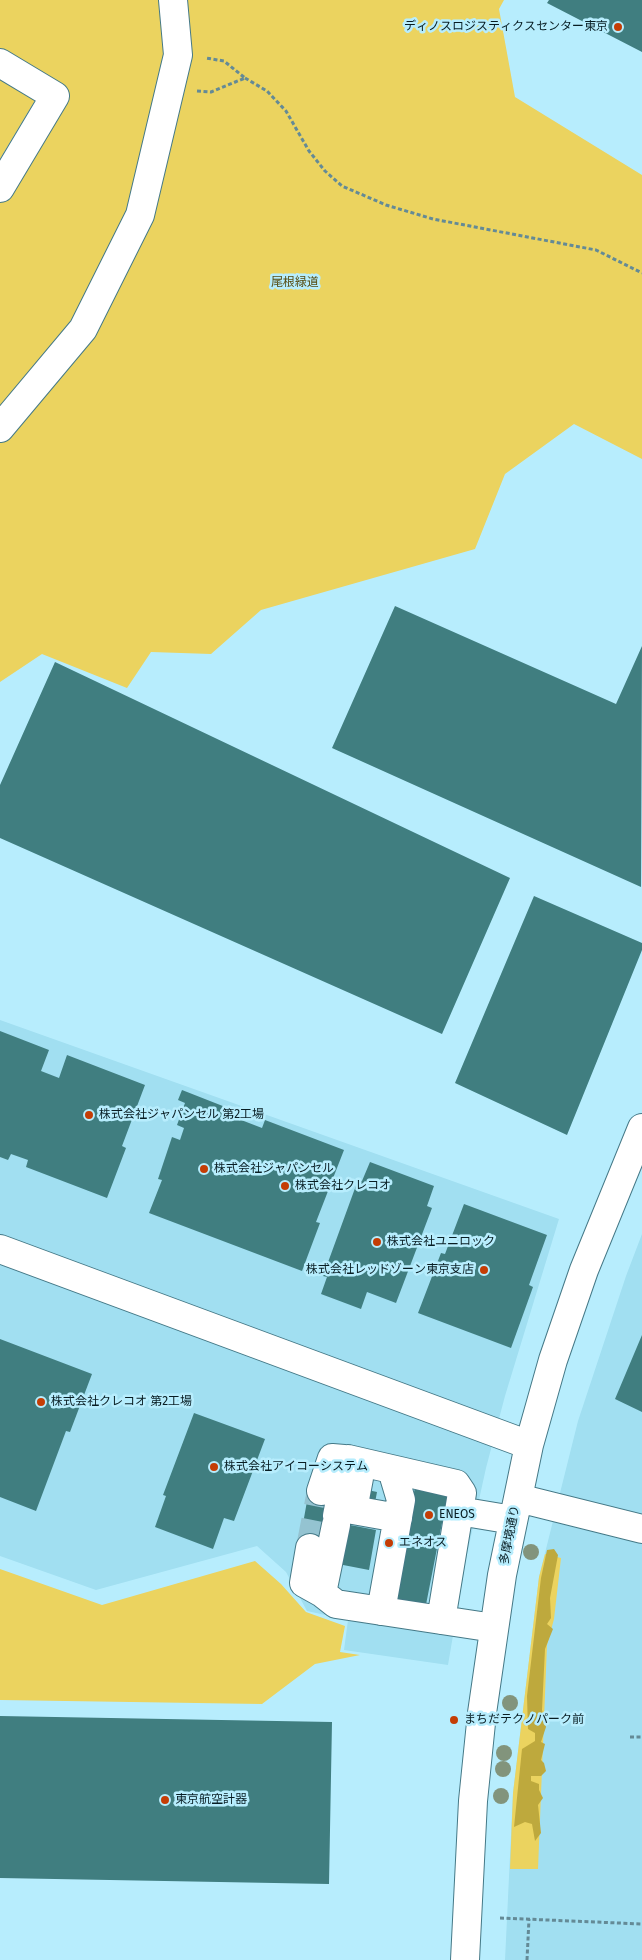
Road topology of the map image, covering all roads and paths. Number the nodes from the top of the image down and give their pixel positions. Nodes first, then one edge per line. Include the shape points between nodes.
1 (173, 0) edge
2 (178, 55) junction
3 (0, 63) edge
4 (245, 78) junction
5 (172, 88) junction
6 (0, 188) edge
7 (642, 273) edge
8 (0, 428) edge
9 (642, 1128) edge
10 (0, 1249) edge
11 (529, 1445) junction
12 (348, 1459) junction
13 (394, 1476) junction
14 (321, 1492) tunnel mouth
15 (515, 1509) junction
16 (459, 1511) junction
17 (398, 1518) junction
18 (642, 1529) edge
19 (310, 1548) tunnel mouth
20 (329, 1599) junction
21 (381, 1611) junction
22 (441, 1620) junction
23 (494, 1628) junction
24 (630, 1737) dead end
25 (642, 1737) edge
26 (500, 1918) dead end
27 (528, 1920) junction
28 (642, 1924) edge
29 (464, 1960) edge
30 (527, 1960) edge

1 - 2 street
2 - 4 path via 224,61
2 - 5 street
3 - 6 street via 55,96
4 - 5 path via 211,92
4 - 7 path via 267,91 286,111 309,151 342,186 386,205 433,219 596,250
5 - 8 street via 140,215 83,329
9 - 11 street, 多摩境通り via 584,1270 553,1360
10 - 11 street
11 - 15 street, 多摩境通り
12 - 13 street
12 - 14 street via 332,1458
12 - 20 street via 336,1520
13 - 16 street via 456,1484 462,1493
13 - 17 street via 401,1500
13 - 17 street via 360,1476 354,1510
15 - 16 street
15 - 18 street
15 - 23 street, 多摩境通り
16 - 22 street
17 - 21 street
19 - 20 street via 304,1582
20 - 21 street
21 - 22 street
22 - 23 street
23 - 29 street, 多摩境通り via 473,1801
24 - 25 path
26 - 27 path
27 - 28 path
27 - 30 path

